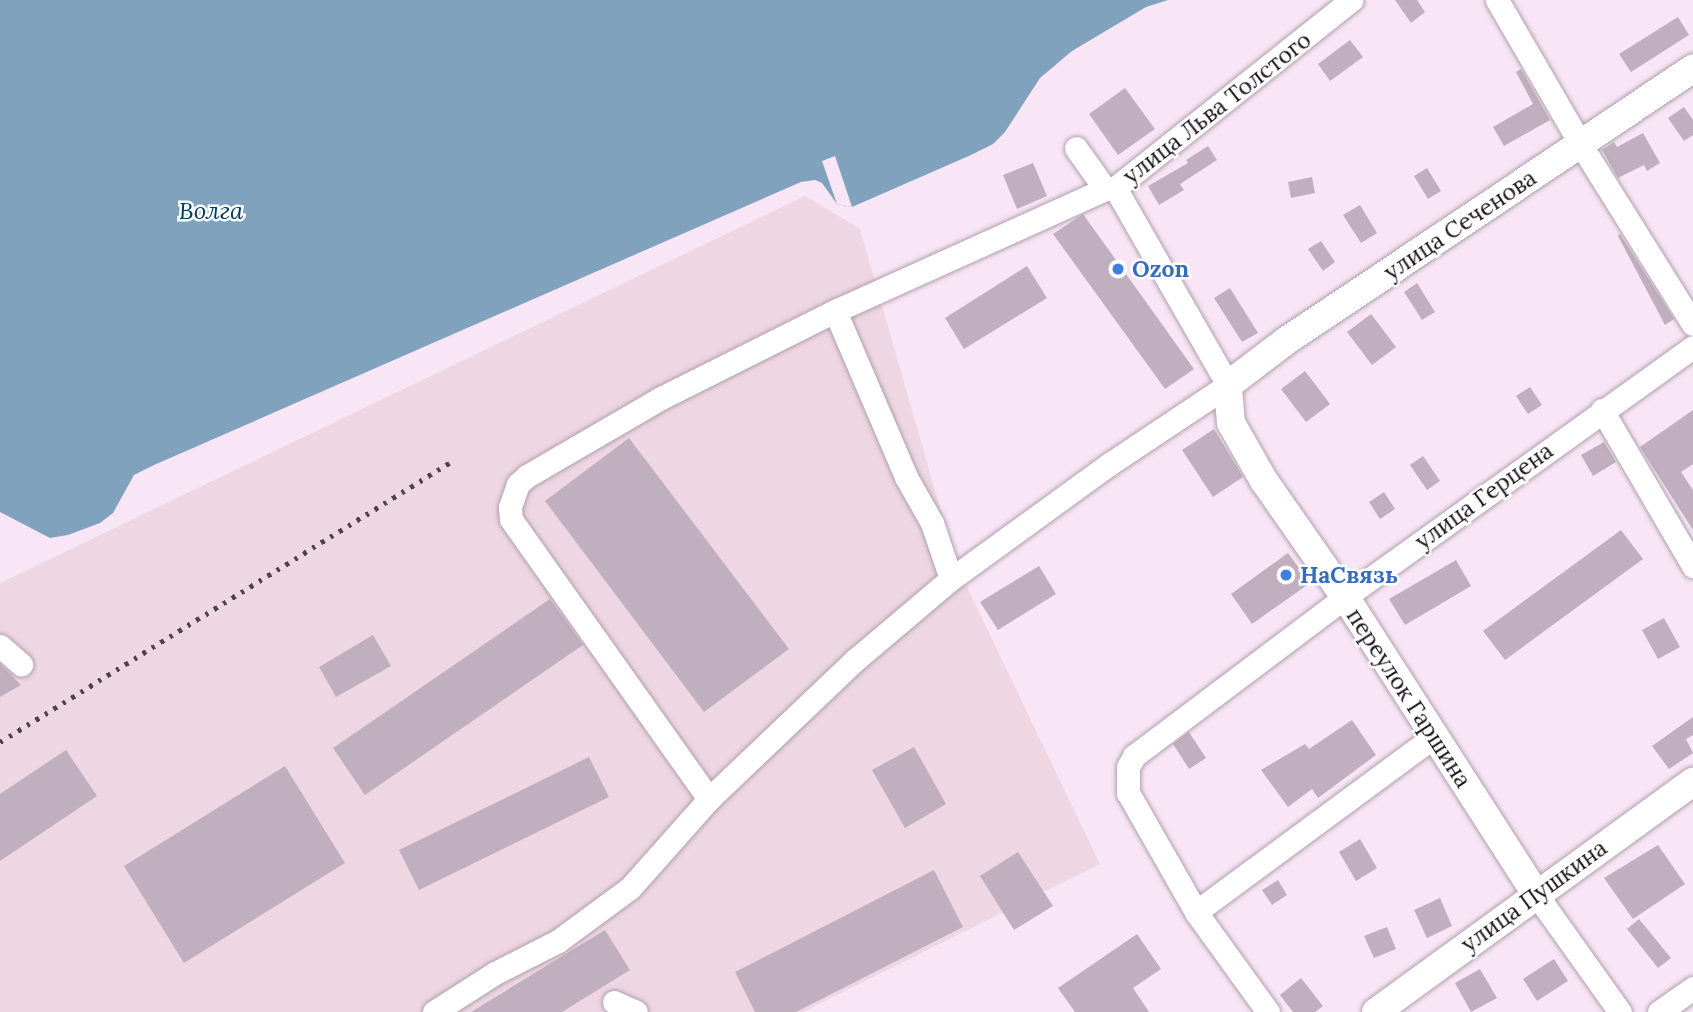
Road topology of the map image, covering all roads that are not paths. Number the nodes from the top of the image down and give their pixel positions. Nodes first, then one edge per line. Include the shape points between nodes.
1 (1351, 0) edge
2 (1497, 0) edge
3 (1693, 69) edge
4 (1581, 145) junction
5 (1076, 148) dead end
6 (1110, 188) junction
7 (835, 311) junction
8 (1693, 324) edge
9 (1693, 347) edge
10 (1228, 385) junction
11 (1602, 410) junction
12 (1693, 566) edge
13 (951, 579) junction
14 (1345, 597) junction
15 (0, 646) edge
16 (21, 664) dead end
17 (1433, 737) junction
18 (1693, 782) edge
19 (709, 799) junction
20 (1536, 894) junction
21 (1195, 912) junction
22 (1693, 988) edge
23 (614, 1002) dead end
24 (434, 1012) edge
25 (636, 1012) edge
26 (1268, 1012) edge
27 (1376, 1012) edge
28 (1620, 1012) edge
29 (1659, 1012) edge

1 - 6 street, улица Льва Толстого
2 - 4 street
3 - 4 main road, улица Сеченова
4 - 8 street
4 - 10 main road, улица Сеченова via 1286,341
5 - 6 street, переулок Гаршина
6 - 7 street, улица Льва Толстого
6 - 10 street, переулок Гаршина
7 - 13 street via 900,465 932,523
7 - 19 street, улица Льва Толстого via 661,398 527,476 512,496 511,519
9 - 11 street, улица Герцена
10 - 13 street
10 - 14 main road, переулок Гаршина via 1231,422 1264,481
11 - 12 street
11 - 14 street, улица Герцена
13 - 19 street via 855,660
14 - 17 main road, переулок Гаршина
14 - 21 street, улица Герцена via 1142,747 1128,767 1128,793
15 - 16 street
17 - 20 main road, переулок Гаршина
17 - 21 street
18 - 20 main road, улица Пушкина
19 - 24 street via 630,888 558,941 495,973
20 - 27 main road, улица Пушкина
20 - 28 street
21 - 26 street
22 - 29 street
23 - 25 street

